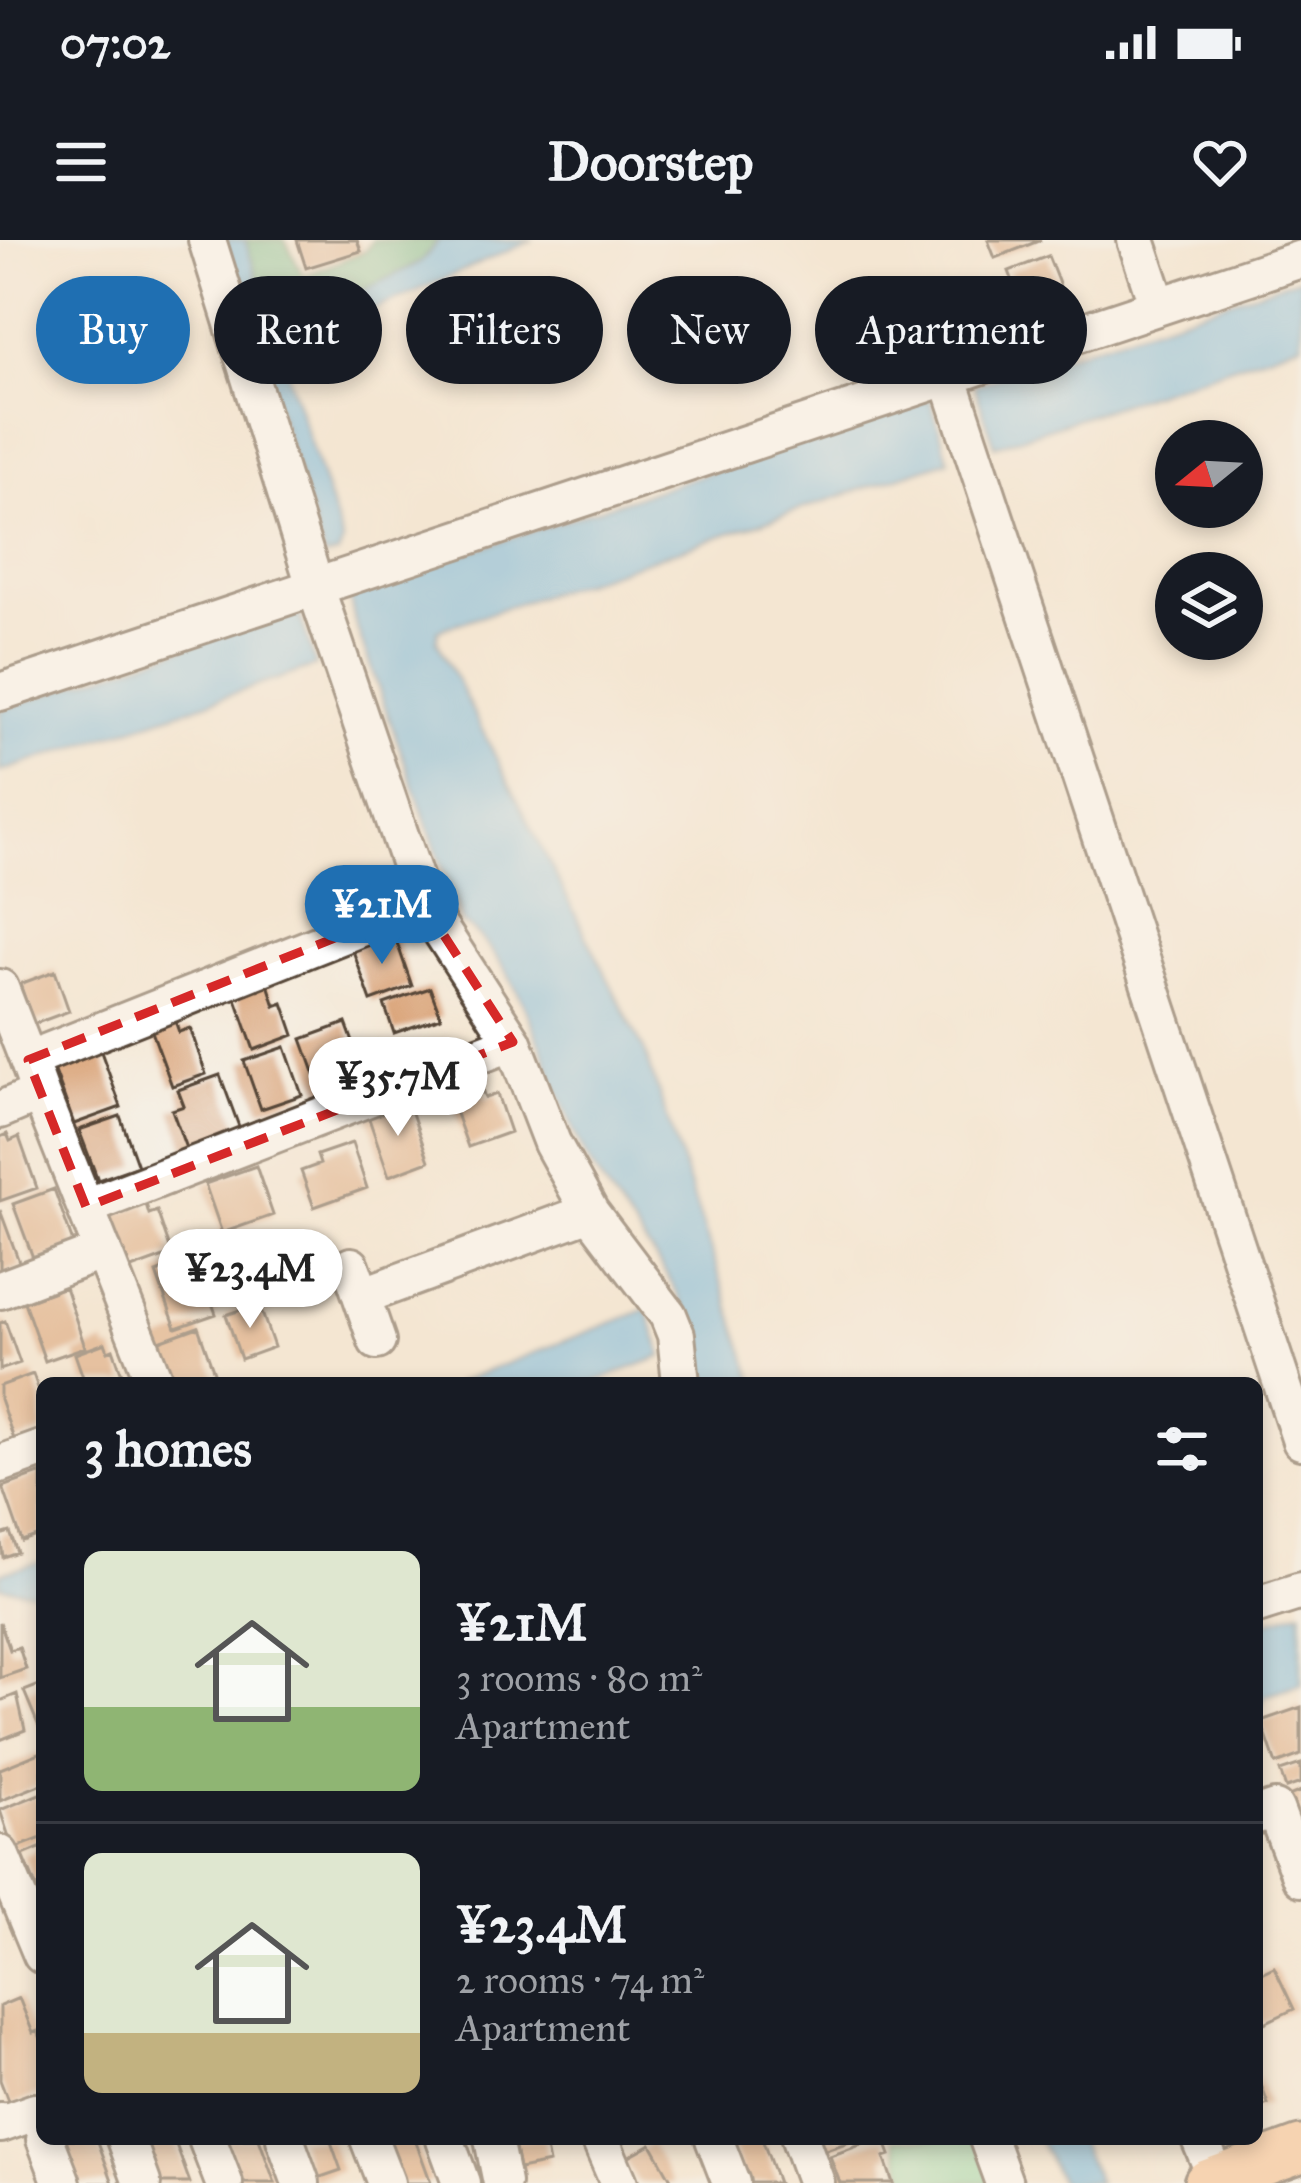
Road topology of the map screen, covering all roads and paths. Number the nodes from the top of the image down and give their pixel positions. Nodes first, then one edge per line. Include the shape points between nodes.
1 (207, 240) edge
2 (1136, 240) edge
3 (1301, 259) edge
4 (1157, 306) junction
5 (958, 407) junction
6 (315, 586) junction
7 (0, 692) edge
8 (423, 903) junction
9 (0, 988) edge
10 (513, 1042) junction
11 (34, 1077) junction
12 (0, 1110) edge
13 (86, 1207) junction
14 (590, 1212) junction
15 (103, 1251) junction
16 (0, 1291) edge
17 (377, 1341) dead end
18 (153, 1377) edge
19 (680, 1377) edge
20 (1301, 1441) edge
21 (36, 1451) edge
22 (0, 1465) edge
23 (1301, 1591) edge
24 (1263, 1603) edge
25 (1263, 1813) edge
26 (0, 1854) edge
27 (1301, 1878) edge
28 (36, 1941) edge
29 (44, 2145) edge
30 (128, 2145) edge
31 (209, 2145) edge
32 (287, 2145) edge
33 (371, 2145) edge
34 (447, 2145) edge
35 (495, 2145) edge
36 (603, 2145) edge
37 (716, 2145) edge
38 (802, 2145) edge
39 (990, 2145) edge
40 (1293, 2162) edge
41 (1208, 2167) edge
42 (62, 2183) edge
43 (142, 2183) edge
44 (224, 2183) edge
45 (301, 2183) edge
46 (386, 2183) edge
47 (461, 2183) edge
48 (502, 2183) edge
49 (620, 2183) edge
50 (731, 2183) edge
51 (816, 2183) edge
52 (1004, 2183) edge

1 - 6 street
2 - 4 street
3 - 4 street
4 - 5 street
5 - 6 street
5 - 20 street
6 - 7 street
6 - 8 street
8 - 10 street
8 - 11 street
9 - 11 street
10 - 13 street
10 - 14 street via 552,1143
11 - 12 street
11 - 13 street
13 - 15 street
14 - 17 street via 356,1281
14 - 19 street via 672,1325
15 - 16 street
15 - 18 street
21 - 22 street
23 - 24 street
25 - 27 street via 1275,1809
26 - 28 street
29 - 42 street
30 - 43 street
31 - 44 street
32 - 45 street
33 - 46 street
34 - 47 street
35 - 48 street
36 - 49 street
37 - 50 street
38 - 51 street
39 - 52 street
40 - 41 main road

